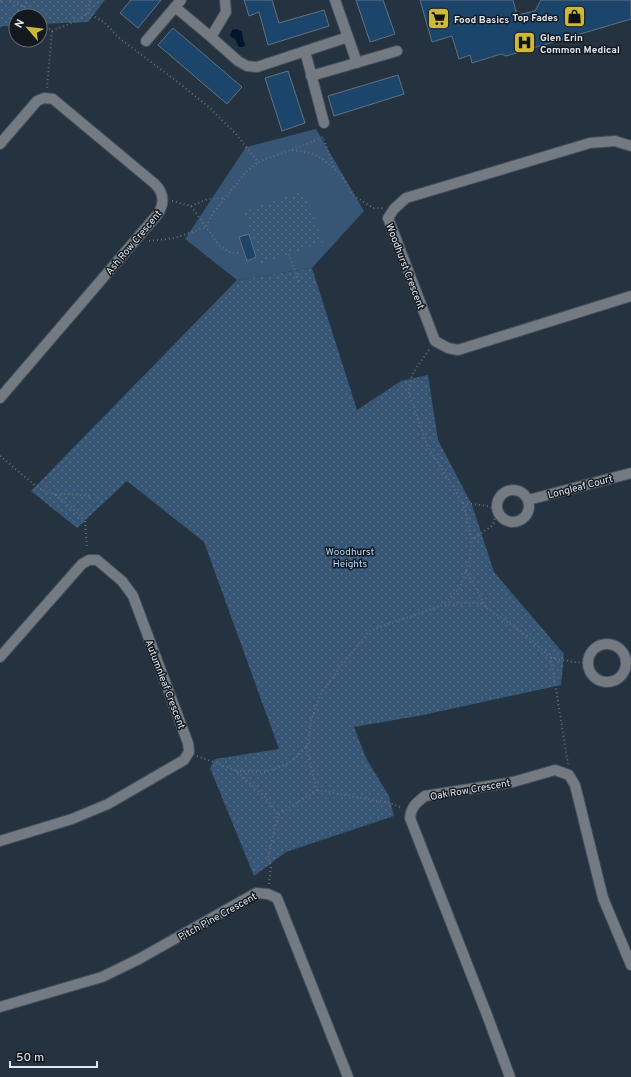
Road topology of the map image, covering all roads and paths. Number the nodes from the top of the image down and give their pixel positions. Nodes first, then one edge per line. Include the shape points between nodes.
1 (10, 0) edge
2 (27, 0) edge
3 (90, 0) edge
4 (225, 0) edge
5 (335, 0) edge
6 (178, 4) edge
7 (24, 7) joint
8 (88, 13) junction
9 (48, 28) edge
10 (52, 31) junction
11 (211, 36) junction
12 (348, 37) junction
13 (146, 41) dead end
14 (305, 51) junction
15 (397, 51) dead end
16 (357, 63) junction
17 (311, 76) junction
18 (46, 98) junction
19 (324, 123) dead end
20 (0, 144) edge
21 (631, 146) edge
22 (291, 150) junction
23 (258, 162) junction
24 (334, 168) junction
25 (225, 198) junction
26 (163, 199) junction
27 (192, 206) junction
28 (394, 209) junction
29 (206, 228) junction
30 (134, 243) junction
31 (239, 253) dead end
32 (289, 254) dead end
33 (299, 282) dead end
34 (631, 296) edge
35 (435, 341) junction
36 (0, 398) edge
37 (0, 456) edge
38 (631, 473) edge
39 (56, 495) junction
40 (90, 496) dead end
41 (528, 500) junction
42 (463, 504) junction
43 (497, 510) junction
44 (472, 540) junction
45 (89, 560) junction
46 (466, 572) junction
47 (443, 605) junction
48 (487, 608) junction
49 (628, 653) edge
50 (0, 657) edge
51 (551, 658) junction
52 (588, 663) junction
53 (308, 744) junction
54 (189, 752) junction
55 (235, 770) junction
56 (569, 775) junction
57 (317, 790) junction
58 (411, 811) junction
59 (278, 815) junction
60 (0, 841) edge
61 (268, 894) junction
62 (631, 965) edge
63 (0, 1007) edge
64 (348, 1077) edge
65 (510, 1077) edge

1 - 7 path
2 - 7 path
3 - 8 path
4 - 11 street via 226,12
5 - 12 street
6 - 11 street
6 - 13 street
8 - 10 path
8 - 23 path via 104,22 119,38 210,108 235,133
9 - 10 path
10 - 18 path
11 - 14 street via 247,66 257,67
12 - 14 street
12 - 16 street
14 - 17 street
15 - 16 street
16 - 17 street
17 - 19 street
18 - 20 street via 35,103
18 - 26 street, Ash Row Crescent via 55,101 155,184
21 - 28 street, Woodhurst Crescent via 614,141 590,144 406,198
22 - 23 path
22 - 24 path via 311,153
22 - 24 path via 323,137
23 - 25 path via 246,172
24 - 28 path via 341,174 353,195 373,208
25 - 27 path via 208,200
25 - 29 path via 213,213
26 - 27 path
26 - 30 street, Ash Row Crescent via 159,212
27 - 29 path
28 - 35 street, Woodhurst Crescent via 388,218
29 - 30 path via 175,238
29 - 31 path via 219,245 229,252
30 - 36 street, Ash Row Crescent
32 - 33 path
34 - 35 street via 458,350
35 - 42 path via 416,368 408,391 427,445
37 - 39 path via 38,487
38 - 41 street, Longleaf Court
39 - 40 path
39 - 45 path via 84,521
41 - 43 street via 523,493 508,490 497,502
41 - 43 street via 527,513 518,522 505,520
42 - 43 path via 487,506
42 - 44 path
43 - 44 path via 493,525
44 - 46 path
45 - 50 street via 82,564
45 - 54 street, Autumnleaf Crescent via 97,560 122,581 133,596 188,743
46 - 47 path via 460,588
46 - 48 path
47 - 48 path via 480,603
47 - 53 path via 369,631 320,695 311,721
48 - 51 path via 526,635
49 - 52 street via 615,645 603,644 592,651
49 - 52 street via 623,673 612,681 605,681 593,675
51 - 52 path
51 - 56 path
53 - 55 path via 289,763 266,772
53 - 57 path via 307,750
54 - 55 path
54 - 60 street via 184,760 108,804 72,819
55 - 59 path via 266,798
56 - 58 street, Oak Row Crescent via 555,770 513,782 425,796
56 - 62 street via 574,785 603,898
57 - 58 path via 390,803
57 - 59 path
58 - 65 street via 410,818
59 - 61 path via 268,857 271,866
61 - 63 street, Pitch Pine Crescent via 256,893 102,977
61 - 64 street, Pitch Pine Crescent via 277,898

